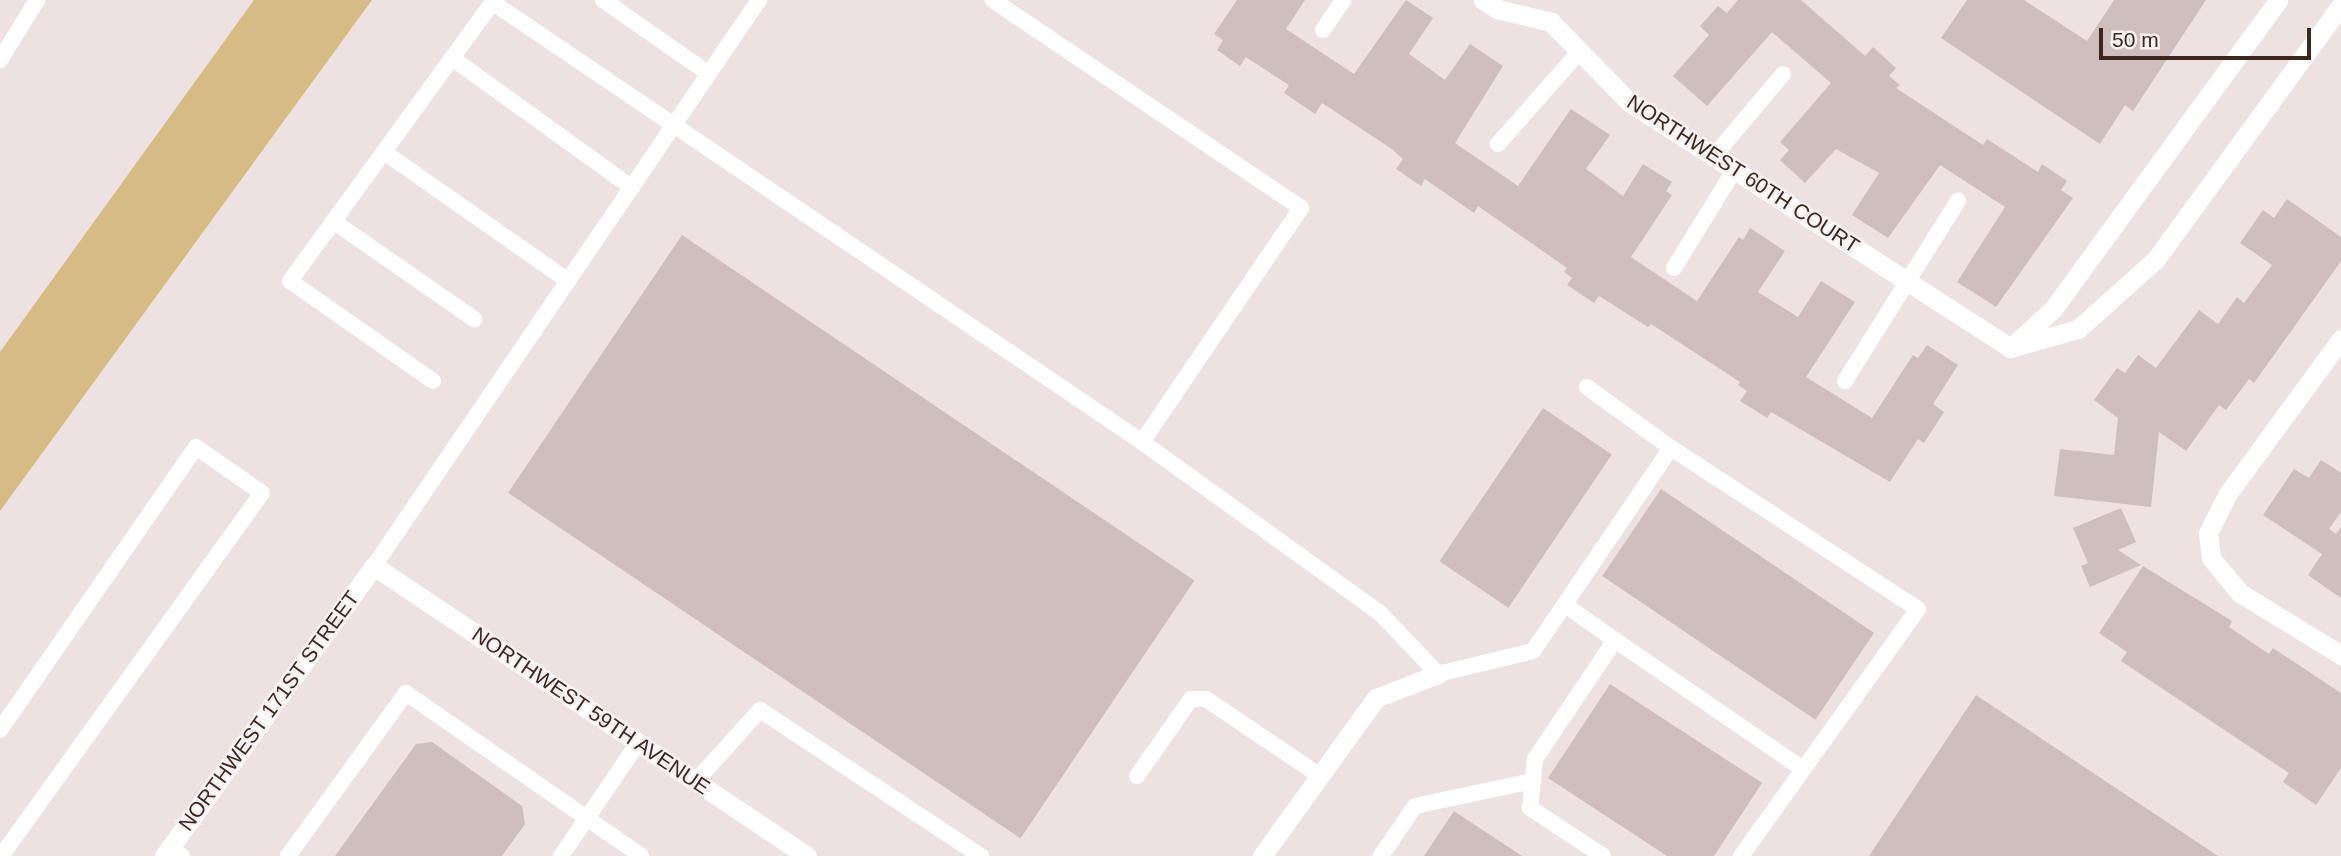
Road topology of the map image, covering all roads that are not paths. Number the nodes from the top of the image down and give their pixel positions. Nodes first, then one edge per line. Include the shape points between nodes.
1 (37, 0) edge
2 (603, 0) edge
3 (992, 0) edge
4 (1343, 0) edge
5 (1483, 0) edge
6 (1539, 0) edge
7 (2278, 0) edge
8 (493, 1) edge
9 (750, 3) edge
10 (2341, 5) edge
11 (1551, 22) junction
12 (1323, 30) dead end
13 (1580, 51) junction
14 (452, 58) junction
15 (0, 60) edge
16 (709, 74) junction
17 (1783, 74) dead end
18 (674, 125) junction
19 (1498, 144) dead end
20 (383, 152) junction
21 (1714, 156) junction
22 (1735, 169) junction
23 (632, 188) junction
24 (1958, 201) dead end
25 (333, 221) junction
26 (1674, 268) dead end
27 (568, 281) junction
28 (1908, 281) junction
29 (474, 319) dead end
30 (2341, 339) edge
31 (2010, 348) junction
32 (433, 381) dead end
33 (1845, 381) dead end
34 (1587, 387) dead end
35 (1142, 442) junction
36 (1671, 449) junction
37 (374, 566) junction
38 (1565, 605) junction
39 (1615, 639) junction
40 (2341, 656) edge
41 (1438, 674) junction
42 (0, 730) edge
43 (638, 743) junction
44 (1803, 769) junction
45 (1137, 776) dead end
46 (1320, 776) junction
47 (696, 781) junction
48 (1533, 781) junction
49 (587, 819) junction
50 (172, 853) edge
51 (1267, 854) edge
52 (1, 856) edge
53 (288, 856) edge
54 (561, 856) edge
55 (641, 856) edge
56 (807, 856) edge
57 (981, 856) edge
58 (1381, 856) edge
59 (1603, 856) edge
60 (1741, 856) edge

1 - 15 lane
2 - 16 lane
3 - 35 lane via 1301,208
4 - 12 lane
5 - 11 street via 1497,9
6 - 11 street
7 - 31 street via 2053,309
8 - 14 lane
8 - 18 lane
9 - 16 lane
10 - 31 street via 2156,259 2078,329
11 - 13 street, NORTHWEST 60TH COURT
13 - 19 lane
13 - 21 street, NORTHWEST 60TH COURT via 1629,102
14 - 20 lane
14 - 23 lane
16 - 18 lane
17 - 21 lane
18 - 23 lane
18 - 35 lane
20 - 25 lane
20 - 27 lane
21 - 22 street, NORTHWEST 60TH COURT
22 - 26 lane
22 - 28 street, NORTHWEST 60TH COURT
23 - 27 lane
24 - 28 lane
25 - 29 lane
25 - 32 lane via 290,281
27 - 37 lane
28 - 31 street, NORTHWEST 60TH COURT
28 - 33 lane
30 - 40 street via 2227,495 2208,533 2211,558 2240,593
34 - 36 lane
35 - 41 lane via 1379,612
36 - 38 lane
36 - 44 lane via 1918,609
37 - 43 street, NORTHWEST 59TH AVENUE
37 - 50 street, NORTHWEST 171ST STREET
38 - 39 lane
38 - 41 lane via 1533,651
39 - 44 lane
39 - 48 lane via 1535,759
41 - 46 street via 1376,698
42 - 52 lane via 196,447 262,493
43 - 47 street, NORTHWEST 59TH AVENUE
43 - 49 lane
44 - 60 lane
45 - 46 lane via 1191,699 1206,699
46 - 51 street
47 - 56 street, NORTHWEST 59TH AVENUE
47 - 57 lane via 760,710
48 - 58 lane via 1415,806
48 - 59 lane via 1530,808
49 - 53 lane via 406,693
49 - 54 lane
49 - 55 lane

